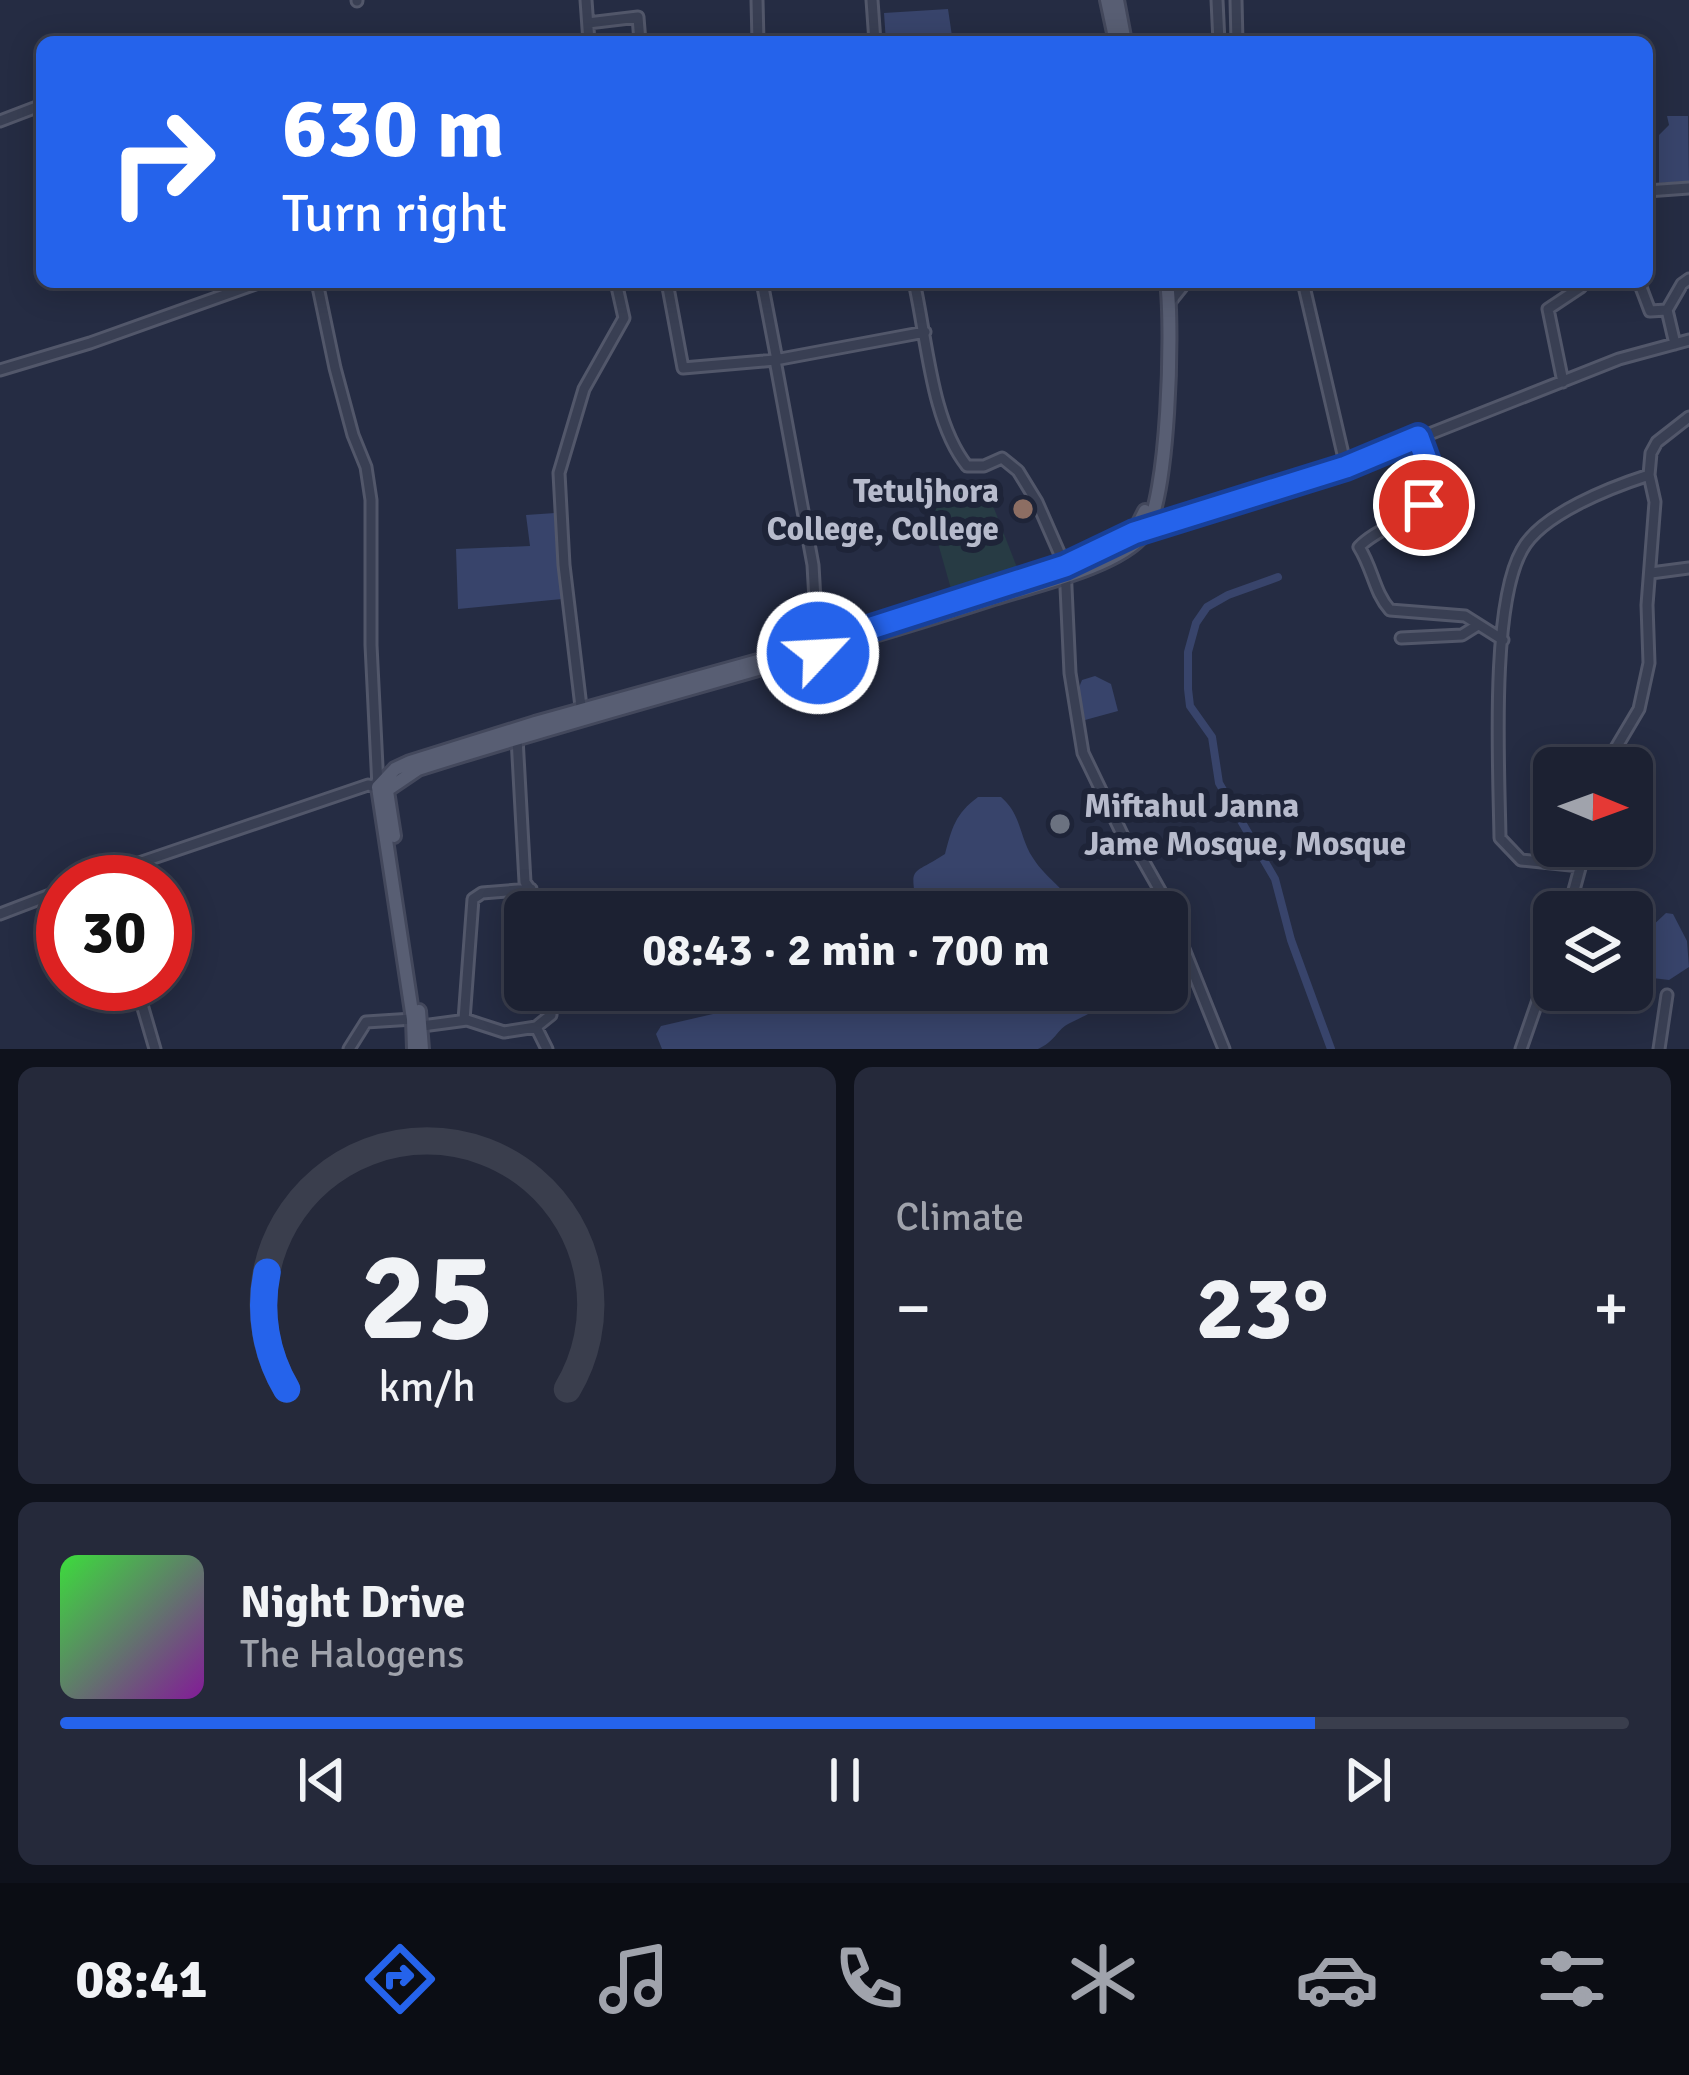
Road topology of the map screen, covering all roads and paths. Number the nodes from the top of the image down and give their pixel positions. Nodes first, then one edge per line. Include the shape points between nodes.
1 (586, 0) edge
2 (757, 0) edge
3 (872, 0) edge
4 (1107, 0) edge
5 (1117, 0) edge
6 (1217, 0) edge
7 (1236, 0) edge
8 (588, 22) junction
9 (589, 36) edge
10 (640, 36) edge
11 (758, 36) edge
12 (875, 36) edge
13 (1118, 36) edge
14 (1120, 36) edge
15 (1219, 36) edge
16 (1238, 36) edge
17 (36, 107) edge
18 (0, 122) edge
19 (1689, 188) edge
20 (1653, 191) edge
21 (1689, 279) edge
22 (244, 288) edge
23 (318, 288) edge
24 (617, 288) edge
25 (668, 288) edge
26 (763, 288) edge
27 (915, 288) edge
28 (1163, 288) edge
29 (1165, 288) edge
30 (1181, 288) edge
31 (1304, 288) edge
32 (1580, 288) edge
33 (1641, 288) edge
34 (1170, 302) junction
35 (1667, 310) junction
36 (926, 332) junction
37 (1689, 340) edge
38 (1675, 344) junction
39 (776, 360) junction
40 (0, 370) edge
41 (1563, 382) junction
42 (1689, 417) edge
43 (1418, 437) junction
44 (1346, 467) junction
45 (1649, 475) junction
46 (1139, 533) junction
47 (1689, 568) edge
48 (1066, 570) junction
49 (1651, 573) junction
50 (1478, 625) junction
51 (1401, 638) dead end
52 (1503, 640) junction
53 (816, 649) junction
54 (582, 716) junction
55 (517, 738) junction
56 (1617, 747) edge
57 (381, 783) junction
58 (157, 855) edge
59 (1533, 861) edge
60 (531, 889) joint
61 (36, 900) edge
62 (0, 914) edge
63 (1667, 995) dead end
64 (144, 1011) edge
65 (551, 1011) edge
66 (1534, 1011) edge
67 (464, 1020) junction
68 (417, 1023) junction
69 (536, 1027) junction
70 (155, 1049) edge
71 (349, 1049) edge
72 (418, 1049) edge
73 (547, 1049) edge
74 (1224, 1049) edge
75 (1521, 1049) edge
76 (1659, 1049) edge

1 - 8 street
2 - 11 street
3 - 12 street
4 - 13 main road
5 - 14 main road
6 - 15 street
7 - 16 street
8 - 9 street
8 - 10 street via 638,17
17 - 18 street
19 - 20 street
21 - 35 street
22 - 40 street
23 - 57 street via 371,500
24 - 54 street via 624,318 584,389 559,472
25 - 39 street via 683,368
26 - 39 street
27 - 36 street
28 - 46 main road via 1160,416
29 - 34 main road
30 - 34 street
31 - 44 street
32 - 41 street via 1549,309
33 - 35 street via 1651,311
34 - 46 main road via 1167,412 1155,499
35 - 38 street
36 - 39 street
36 - 48 street via 957,453 967,466 1010,461
37 - 38 street
38 - 41 street
39 - 53 street via 813,565
41 - 43 street
42 - 45 street via 1657,442
43 - 44 street
43 - 50 street via 1432,499 1358,547 1390,610 1465,616
44 - 46 street
45 - 49 street
45 - 52 street via 1596,495 1533,534 1510,585
46 - 48 main road via 1125,550
47 - 49 street
48 - 53 main road
48 - 74 street via 1083,753 1162,895
49 - 56 street via 1640,709
50 - 51 street via 1462,635
50 - 52 street
52 - 59 street via 1500,838
53 - 54 main road
54 - 55 main road
54 - 57 main road via 410,762
55 - 57 main road
55 - 60 street
57 - 58 street
57 - 68 main road
60 - 67 street via 472,898
61 - 62 street
63 - 76 street
64 - 70 street
65 - 69 street
66 - 75 street
67 - 68 street
67 - 69 street via 504,1033
68 - 71 street via 366,1022
68 - 72 main road
69 - 73 street

